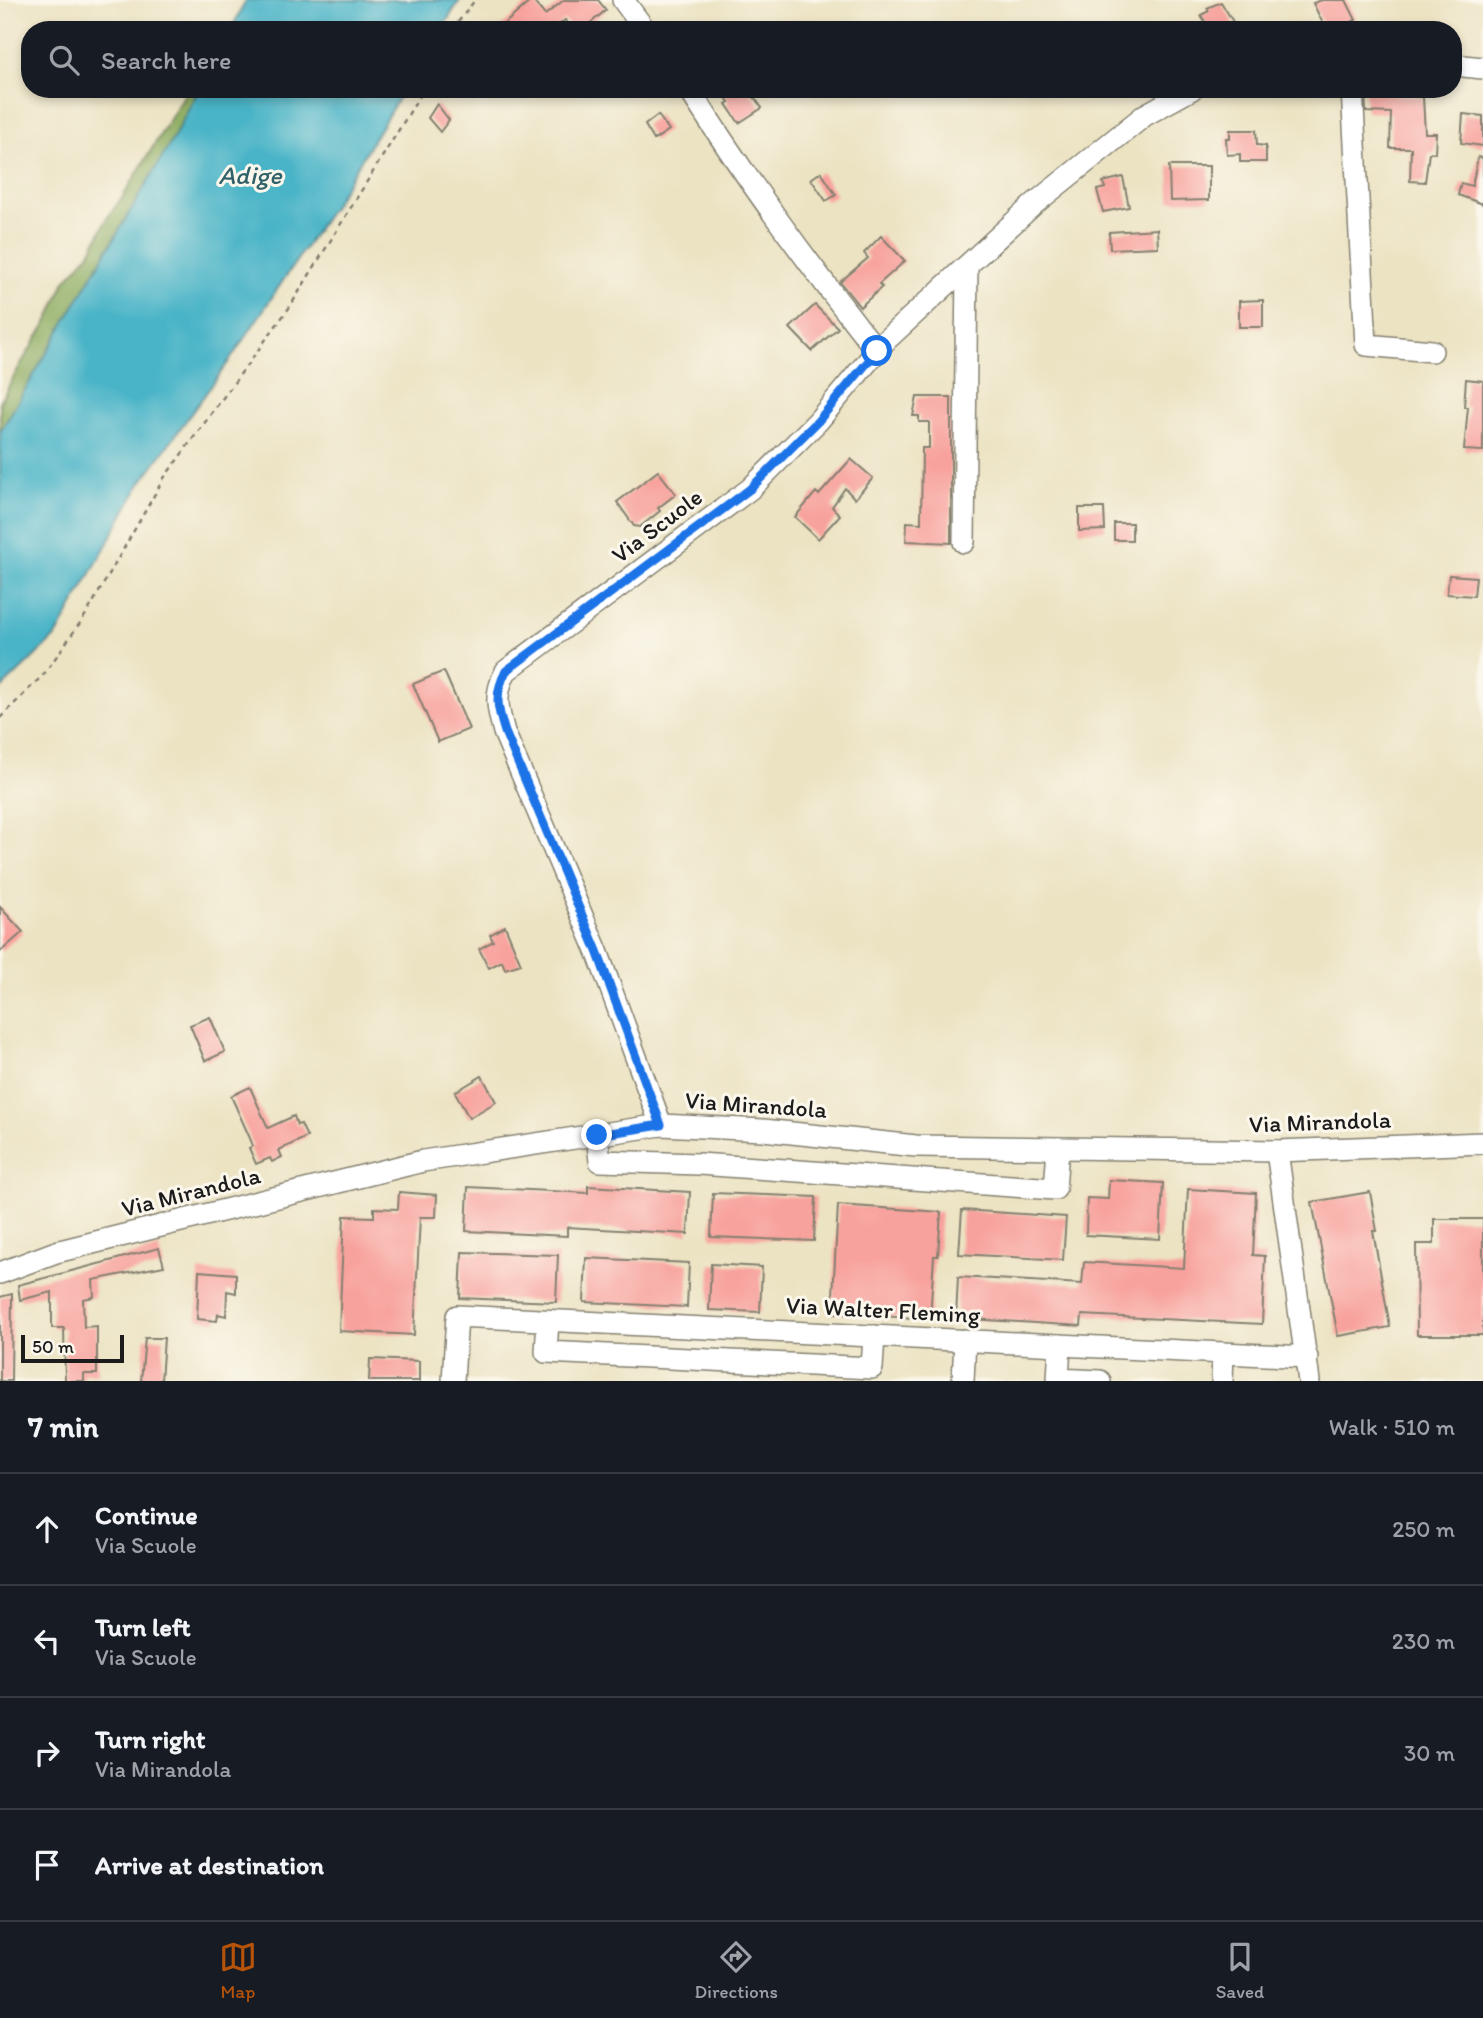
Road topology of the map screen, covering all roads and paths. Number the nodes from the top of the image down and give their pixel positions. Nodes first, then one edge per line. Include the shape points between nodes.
1 (475, 0) edge
2 (623, 0) edge
3 (459, 21) edge
4 (638, 21) edge
5 (1462, 66) edge
6 (1483, 68) edge
7 (418, 98) edge
8 (696, 98) edge
9 (1176, 98) edge
10 (1352, 98) edge
11 (967, 265) junction
12 (877, 351) junction
13 (1432, 351) dead end
14 (964, 542) dead end
15 (0, 718) edge
16 (661, 1125) junction
17 (597, 1135) junction
18 (828, 1136) junction
19 (1483, 1143) edge
20 (1058, 1148) junction
21 (1277, 1151) junction
22 (825, 1174) junction
23 (0, 1273) edge
24 (548, 1321) junction
25 (709, 1329) junction
26 (874, 1336) junction
27 (965, 1340) junction
28 (1060, 1345) junction
29 (1223, 1353) junction
30 (1307, 1357) junction
31 (708, 1359) junction
32 (453, 1381) edge
33 (963, 1381) edge
34 (1100, 1381) edge
35 (1222, 1381) edge
36 (1310, 1381) edge

1 - 3 path
2 - 4 street
5 - 6 street
7 - 15 path via 289,308 164,478 87,613 44,674
8 - 12 street via 804,259
9 - 11 street, Via Scuole via 1145,115
10 - 13 street via 1366,345
11 - 12 street, Via Scuole
11 - 14 street
12 - 16 street, Via Scuole via 818,421 750,489 506,671 498,686 505,732 597,951
16 - 17 street, Via Mirandola
16 - 18 street, Via Mirandola
17 - 22 street via 600,1161
17 - 23 street, Via Mirandola via 423,1161 56,1252
18 - 20 street, Via Mirandola via 916,1146
18 - 22 street
19 - 21 street, Via Mirandola
20 - 21 street, Via Mirandola
20 - 22 street via 1055,1189
21 - 30 street
24 - 25 street, Via Walter Fleming
24 - 31 street via 546,1352
24 - 32 street, Via Walter Fleming via 457,1317
25 - 26 street, Via Walter Fleming
25 - 31 street
26 - 27 street, Via Walter Fleming
26 - 31 street via 872,1368
27 - 28 street, Via Walter Fleming
27 - 33 street
28 - 29 street, Via Walter Fleming
28 - 34 street via 1058,1379
29 - 30 street, Via Walter Fleming
29 - 35 street
30 - 36 street

